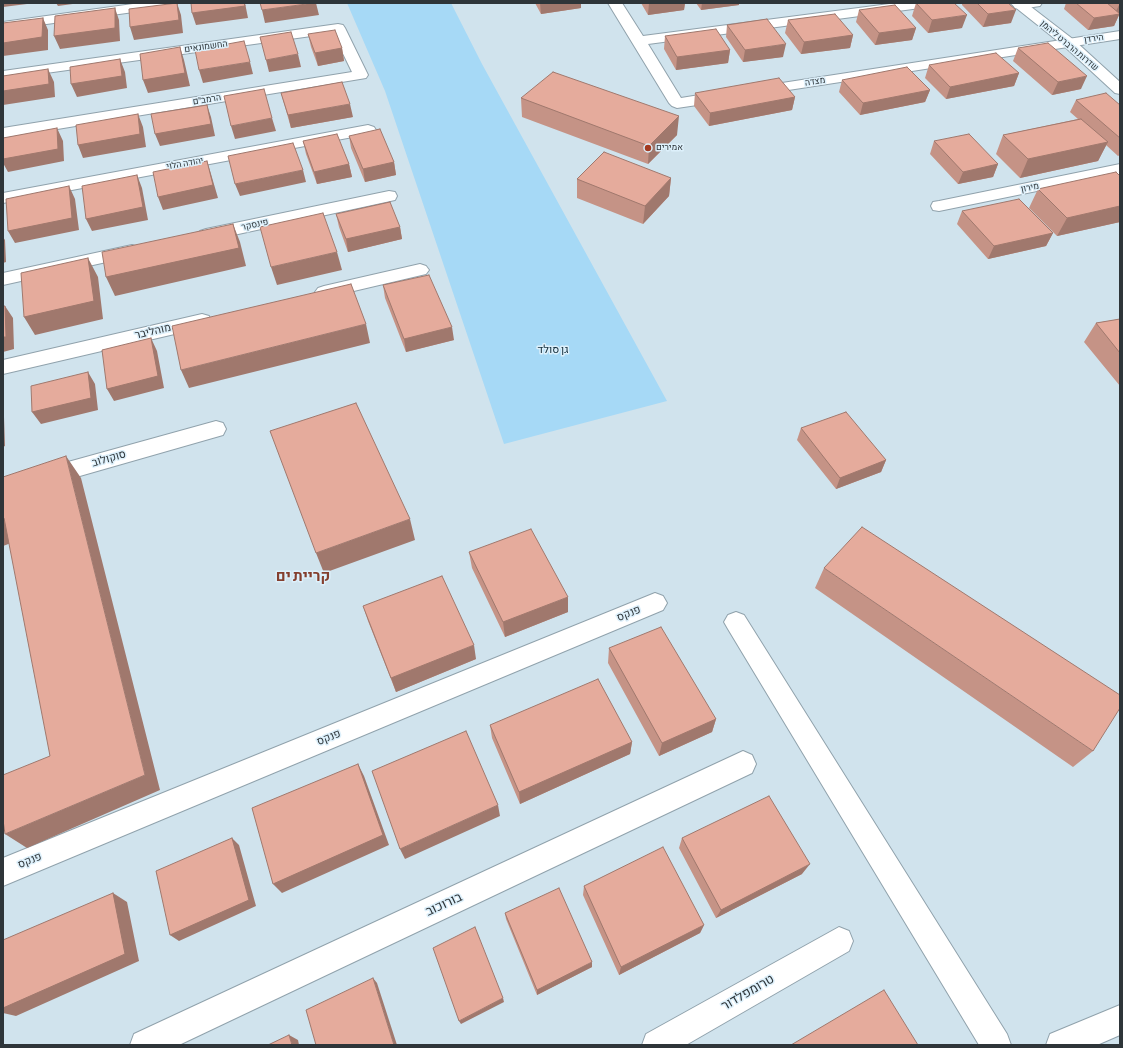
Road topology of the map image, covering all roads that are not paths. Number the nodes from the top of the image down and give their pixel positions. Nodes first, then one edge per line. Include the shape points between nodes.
1 (170, 3) edge
2 (615, 3) edge
3 (928, 3) edge
4 (1035, 3) edge
5 (1019, 4) edge
6 (3, 26) edge
7 (338, 28) joint
8 (1120, 35) edge
9 (639, 41) junction
10 (1069, 43) junction
11 (3, 75) edge
12 (1120, 90) edge
13 (368, 130) edge
14 (3, 133) edge
15 (1120, 169) edge
16 (389, 196) dead end
17 (3, 198) edge
18 (939, 206) dead end
19 (188, 239) edge
20 (150, 248) edge
21 (420, 270) dead end
22 (3, 279) edge
23 (304, 297) edge
24 (219, 317) edge
25 (3, 367) edge
26 (216, 429) dead end
27 (3, 489) edge
28 (655, 603) dead end
29 (736, 622) dead end
30 (743, 764) dead end
31 (3, 872) edge
32 (839, 941) dead end
33 (1120, 1020) edge
34 (145, 1045) edge
35 (657, 1045) edge
36 (996, 1045) edge
37 (1061, 1045) edge

1 - 6 street
2 - 9 street, מצדה
3 - 9 street
4 - 5 street
5 - 10 street, שדרות הרברט ליהמן
7 - 11 street, החשמונאים
7 - 14 street, הרמב"ם via 361,75
8 - 10 street, הירדן
9 - 10 street, מצדה via 677,103
10 - 12 street, שדרות הרברט ליהמן
13 - 17 street, יהודה הלוי
15 - 18 street, מירון
16 - 19 street, פינסקר
20 - 22 street
21 - 23 street
24 - 25 street, מוהליבר
26 - 27 street, סוקולוב
28 - 31 street, פנקס
29 - 36 street
30 - 34 street, בורוכוב
32 - 35 street, טרומפלדור
33 - 37 street

